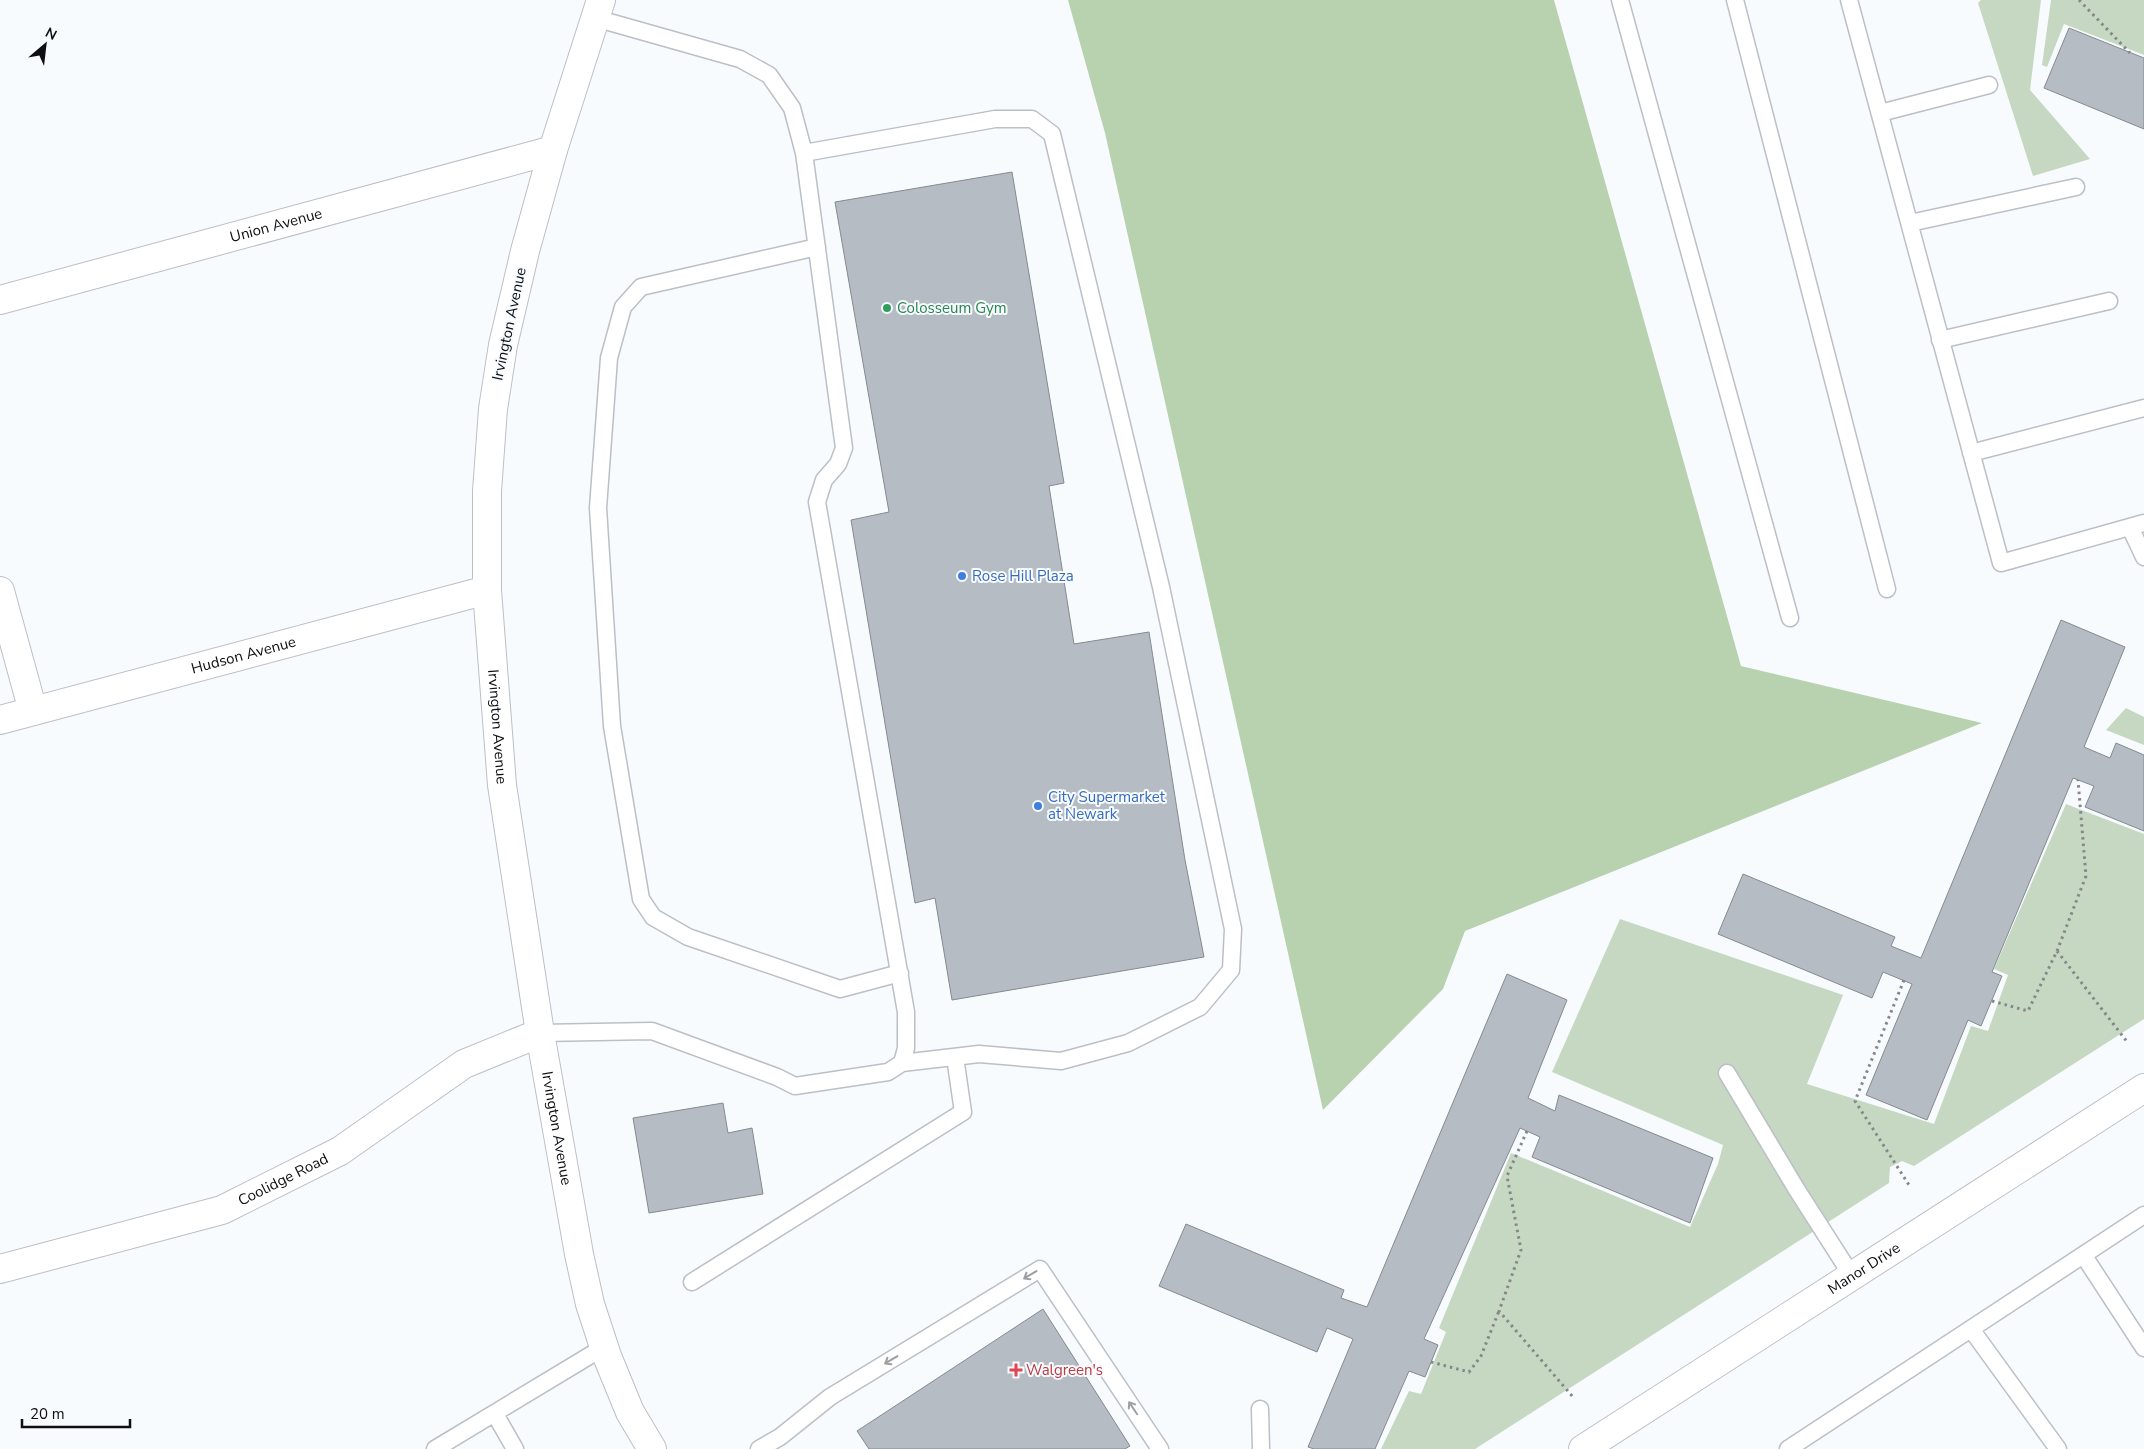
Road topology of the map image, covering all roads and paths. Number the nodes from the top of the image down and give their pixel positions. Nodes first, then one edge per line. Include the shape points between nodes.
1 (1620, 0) edge
2 (1735, 0) edge
3 (1849, 0) edge
4 (2079, 0) edge
5 (598, 9) edge
6 (2130, 53) dead end
7 (1990, 85) dead end
8 (1880, 113) junction
9 (553, 150) junction
10 (804, 152) junction
11 (2076, 187) dead end
12 (1910, 223) junction
13 (817, 247) junction
14 (0, 300) edge
15 (2109, 300) dead end
16 (1940, 340) junction
17 (2144, 408) edge
18 (1971, 452) junction
19 (2137, 525) edge
20 (2144, 557) edge
21 (1887, 589) dead end
22 (487, 590) junction
23 (0, 591) edge
24 (1790, 618) dead end
25 (32, 712) junction
26 (0, 720) edge
27 (2078, 780) dead end
28 (2057, 951) junction
29 (900, 974) junction
30 (1904, 980) dead end
31 (1992, 1001) dead end
32 (540, 1033) junction
33 (2128, 1043) dead end
34 (956, 1057) junction
35 (902, 1063) junction
36 (1727, 1073) dead end
37 (2144, 1088) edge
38 (1527, 1131) dead end
39 (1909, 1185) dead end
40 (2144, 1215) edge
41 (2084, 1256) junction
42 (0, 1269) edge
43 (1852, 1276) junction
44 (692, 1282) dead end
45 (1499, 1312) junction
46 (1970, 1329) junction
47 (604, 1348) junction
48 (2144, 1348) edge
49 (1432, 1362) dead end
50 (1573, 1398) dead end
51 (1260, 1409) dead end
52 (495, 1414) junction
53 (784, 1443) edge
54 (435, 1449) edge
55 (515, 1449) edge
56 (652, 1449) edge
57 (759, 1449) edge
58 (1160, 1449) edge
59 (1261, 1449) edge
60 (1583, 1449) edge
61 (1788, 1449) edge
62 (2058, 1449) edge

1 - 24 lane
2 - 21 lane
3 - 8 lane
4 - 6 path
5 - 9 street, Irvington Avenue
5 - 10 lane via 740,59 769,75 792,108
7 - 8 lane
8 - 12 lane
9 - 14 street, Union Avenue
9 - 22 street, Irvington Avenue via 502,345 487,491
10 - 13 lane
10 - 34 lane via 995,119 1032,119 1052,134 1161,587 1233,929 1231,970 1200,1008 1128,1043 1061,1061 979,1054
11 - 12 lane
12 - 16 lane
13 - 29 lane via 844,448 838,464 824,480 817,502
13 - 29 lane via 640,287 623,307 609,358 598,508 612,726 641,899 653,917 688,937 840,989
15 - 16 lane
16 - 18 lane
17 - 18 lane
18 - 19 lane via 2001,563
19 - 20 lane
22 - 25 street, Hudson Avenue
22 - 32 street, Irvington Avenue via 502,785
23 - 25 street
25 - 26 street, Hudson Avenue
27 - 28 path via 2086,876
28 - 31 path via 2028,1011
28 - 33 path
29 - 35 lane via 906,1012 906,1048
30 - 39 path via 1855,1101
32 - 35 lane via 652,1030 795,1086 888,1072
32 - 42 street, Coolidge Road via 464,1064 340,1151 222,1210
32 - 47 street, Irvington Avenue via 579,1254
34 - 35 lane
34 - 44 lane via 963,1112
36 - 43 lane
37 - 43 street, Manor Drive
38 - 45 path via 1507,1176 1521,1250
40 - 41 lane
41 - 46 lane
41 - 48 lane
43 - 60 street, Manor Drive
45 - 49 path via 1481,1356 1469,1372
45 - 50 path
46 - 61 lane
46 - 62 lane
47 - 52 lane
47 - 56 street, Irvington Avenue via 630,1412
51 - 59 lane
52 - 54 lane
52 - 55 lane
53 - 57 lane
58 -> 53 lane via 1040,1269 830,1397

